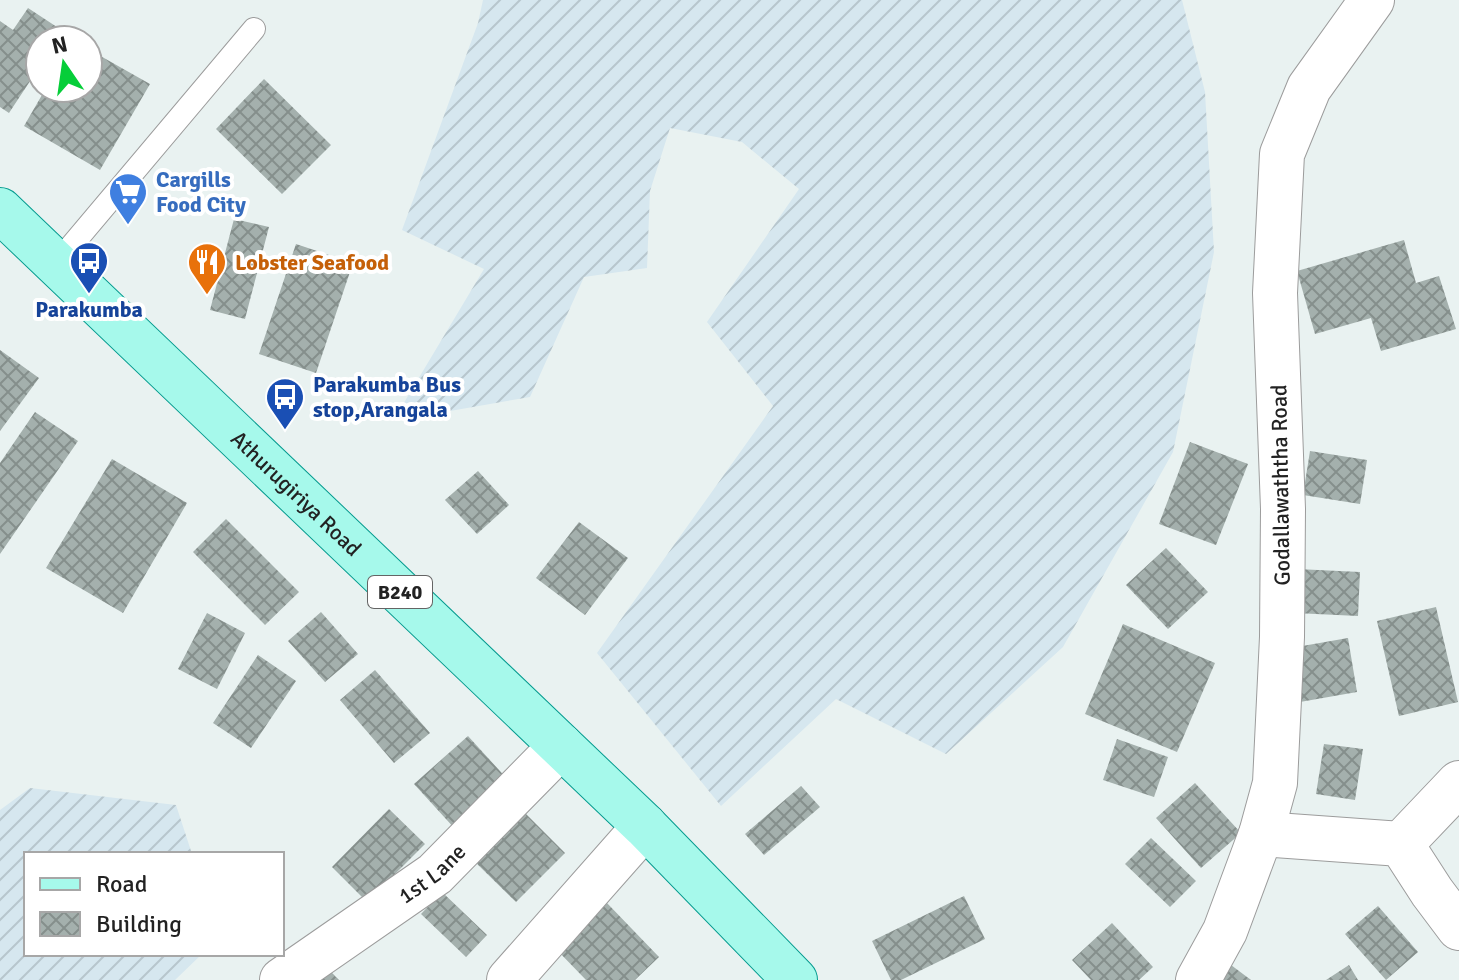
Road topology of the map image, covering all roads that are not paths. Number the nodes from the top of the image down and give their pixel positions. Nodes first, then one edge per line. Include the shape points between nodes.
1 (1372, 0) edge
2 (254, 29) dead end
3 (0, 210) edge
4 (56, 264) junction
5 (561, 746) junction
6 (1459, 783) edge
7 (645, 826) junction
8 (1261, 834) junction
9 (1401, 844) junction
10 (1459, 928) edge
11 (282, 980) edge
12 (509, 980) edge
13 (795, 980) edge
14 (1198, 980) edge

1 - 8 street, Godallawaththa Road via 1309,88 1282,154 1275,293 1282,637 1275,783
2 - 4 lane
3 - 4 main road, Athurugiriya Road / B240
4 - 5 main road, Athurugiriya Road / B240
5 - 7 main road, Athurugiriya Road / B240
5 - 11 street, 1st Lane via 435,874
6 - 9 street
7 - 12 street
7 - 13 main road, Athurugiriya Road / B240
8 - 9 street
8 - 14 street, Godallawaththa Road via 1225,931
9 - 10 street

